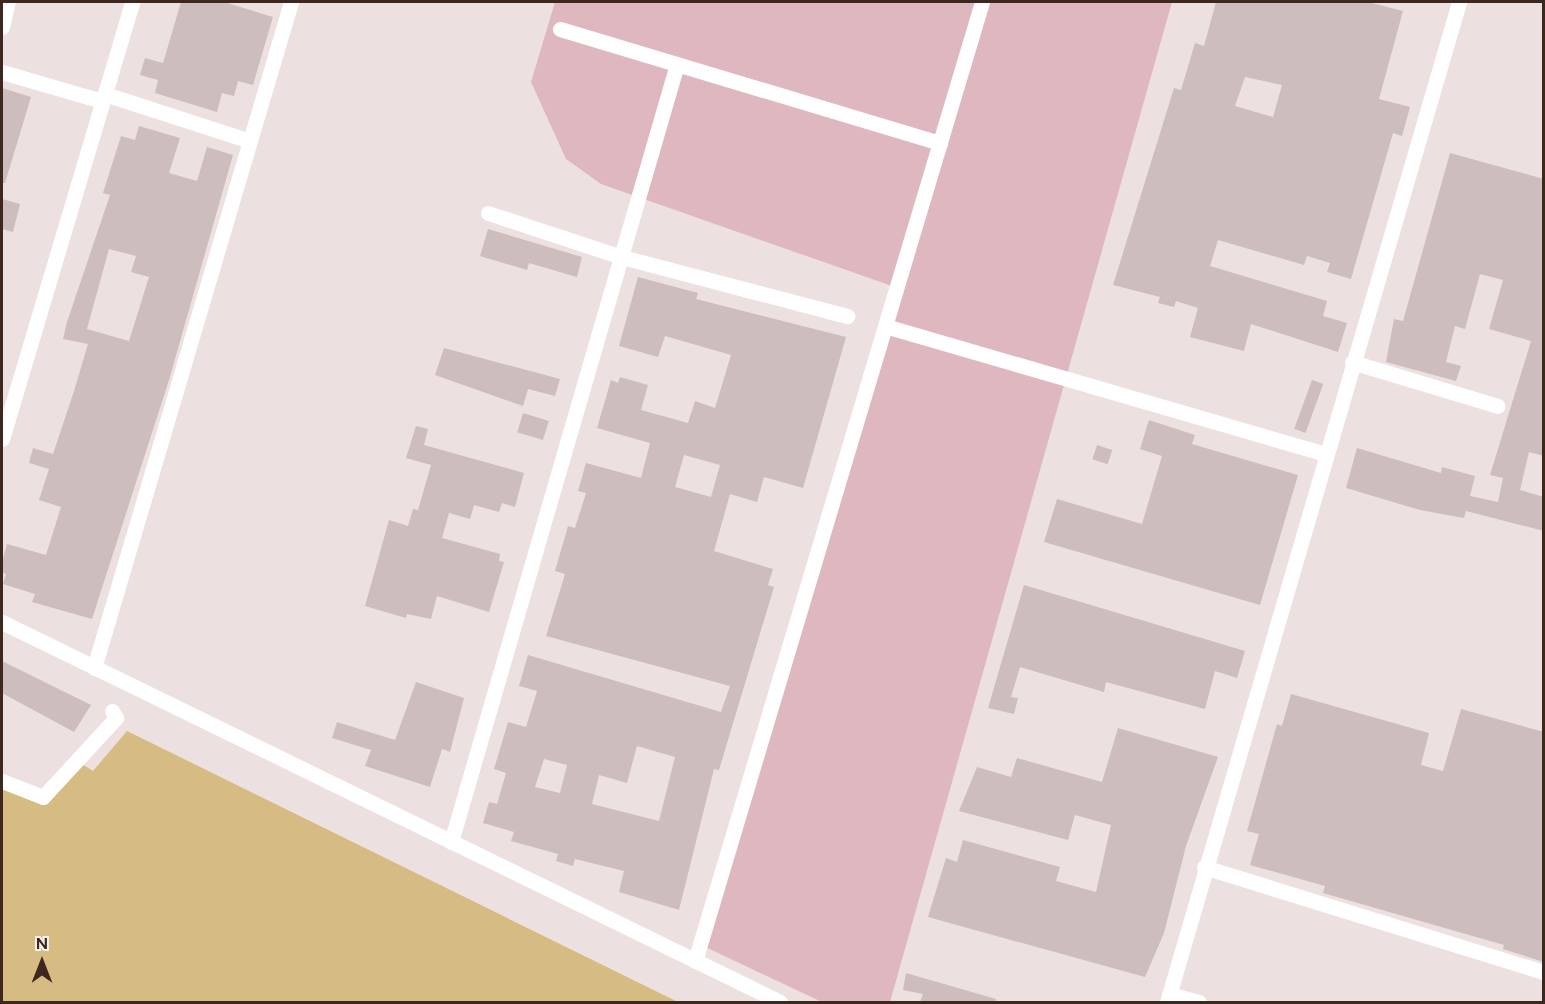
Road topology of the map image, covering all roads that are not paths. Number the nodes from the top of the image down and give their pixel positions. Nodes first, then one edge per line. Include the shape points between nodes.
1 (8, 2) edge
2 (132, 2) edge
3 (291, 2) edge
4 (982, 2) edge
5 (1459, 2) edge
6 (2, 27) edge
7 (560, 29) dead end
8 (677, 64) junction
9 (2, 72) edge
10 (104, 97) junction
11 (250, 141) junction
12 (940, 143) junction
13 (489, 213) dead end
14 (622, 257) junction
15 (848, 316) dead end
16 (885, 326) junction
17 (1352, 362) junction
18 (1498, 406) dead end
19 (2, 439) edge
20 (1325, 454) junction
21 (2, 622) edge
22 (94, 668) junction
23 (112, 711) dead end
24 (2, 781) edge
25 (451, 842) junction
26 (1204, 867) junction
27 (695, 961) junction
28 (1544, 972) edge
29 (1168, 998) edge
30 (780, 1002) edge
31 (1199, 1002) edge

1 - 6 street
2 - 10 street
3 - 11 street
4 - 12 street
5 - 17 street
7 - 8 street
8 - 12 street
8 - 14 street
9 - 10 street
10 - 11 street
10 - 19 street
11 - 22 street
12 - 16 street
13 - 14 street
14 - 15 street
14 - 25 street
16 - 20 street
16 - 27 street
17 - 18 street
17 - 20 street
20 - 26 street
21 - 22 street
22 - 25 street
23 - 24 street via 116,718 43,797
25 - 27 street
26 - 28 street
26 - 29 street
27 - 30 street
29 - 31 street

